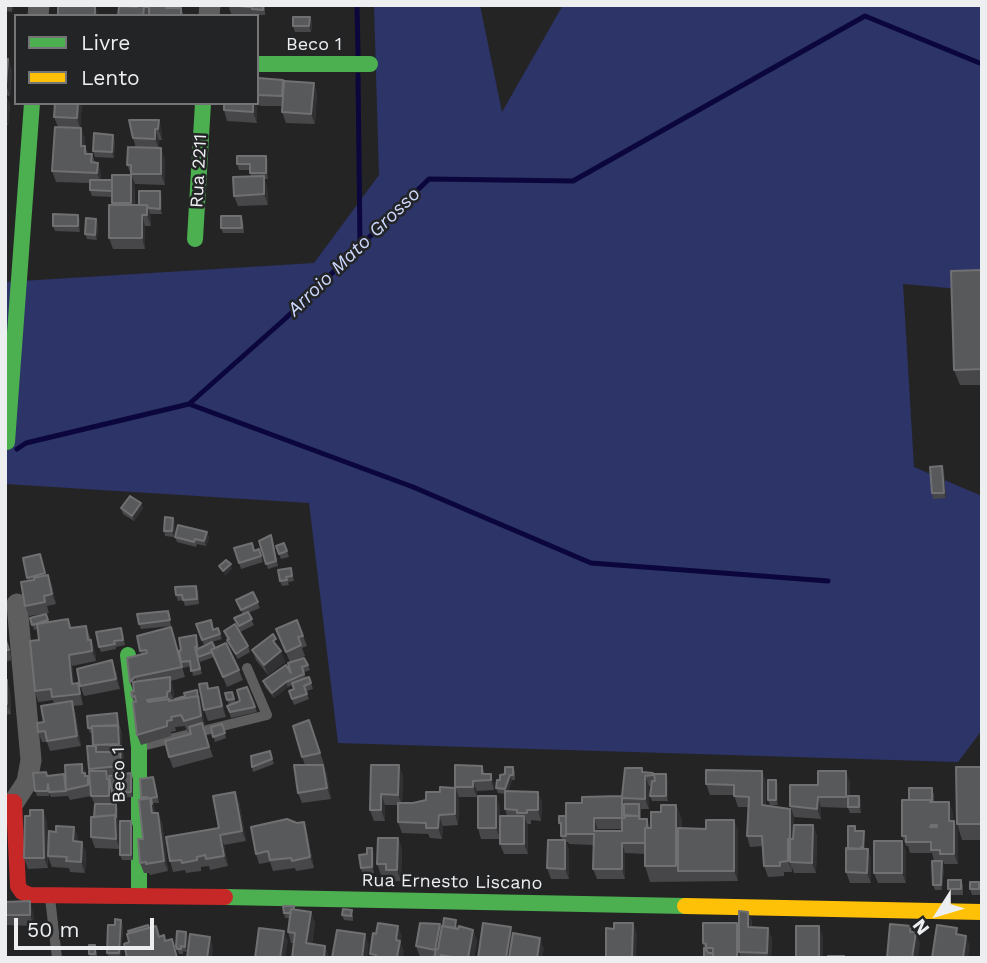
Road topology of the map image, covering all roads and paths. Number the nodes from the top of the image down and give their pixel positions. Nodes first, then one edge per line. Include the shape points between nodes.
1 (259, 64) edge
2 (370, 64) dead end
3 (32, 105) edge
4 (203, 105) edge
5 (195, 239) dead end
6 (7, 442) dead end
7 (17, 604) dead end
8 (128, 654) dead end
9 (247, 668) dead end
10 (139, 747) junction
11 (9, 802) edge
12 (50, 895) junction
13 (139, 895) junction
14 (982, 912) edge
15 (57, 958) edge

1 - 2 street, Beco 1
3 - 6 street
4 - 5 street, Rua 2211
7 - 11 street via 31,760 27,782
8 - 10 street, Beco 1
9 - 10 lane via 267,715
10 - 13 street, Beco 1
11 - 12 street, Rua Ernesto Liscano via 18,886 30,895
12 - 13 street, Rua Ernesto Liscano
12 - 15 lane
13 - 14 street, Rua Ernesto Liscano

